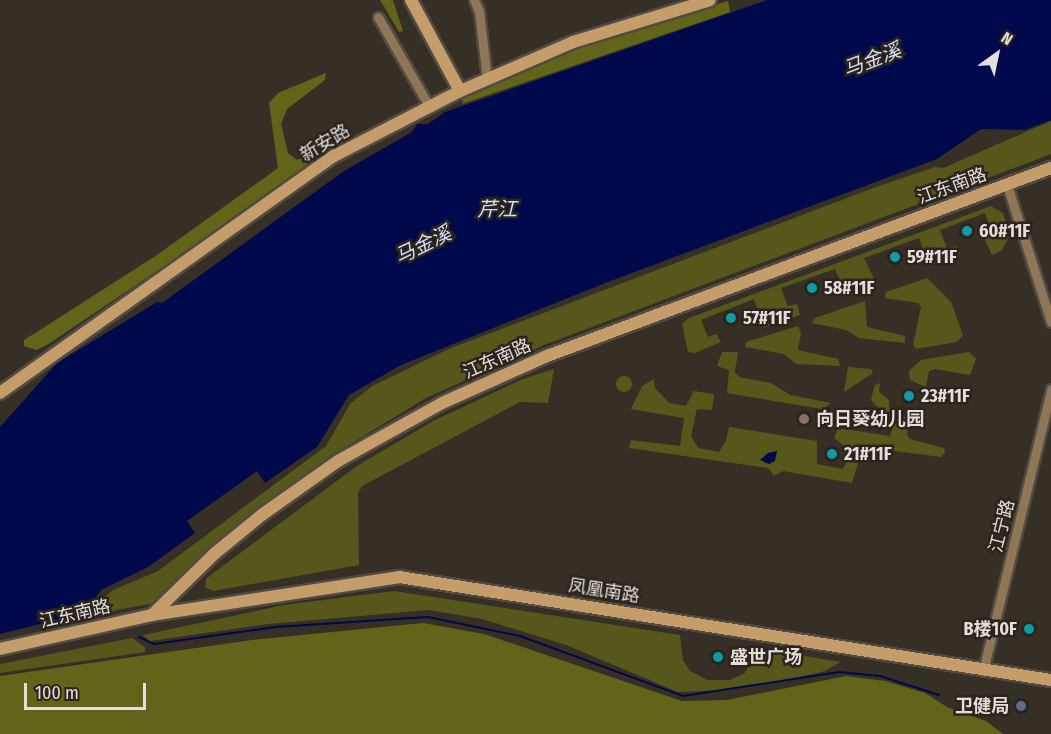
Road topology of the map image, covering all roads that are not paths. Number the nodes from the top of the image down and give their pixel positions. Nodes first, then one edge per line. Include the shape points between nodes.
1 (411, 0) edge
2 (474, 0) edge
3 (710, 0) edge
4 (378, 17) dead end
5 (487, 79) junction
6 (460, 91) junction
7 (429, 106) junction
8 (1051, 168) edge
9 (1007, 185) junction
10 (1051, 321) edge
11 (1051, 389) edge
12 (0, 393) edge
13 (152, 615) junction
14 (0, 649) edge
15 (983, 670) junction
16 (1051, 680) edge

1 - 6 main road
2 - 5 street via 479,11
3 - 5 main road, 新安路 via 573,42
4 - 7 street
5 - 6 main road, 新安路
6 - 7 main road, 新安路
7 - 12 main road, 新安路 via 334,156
8 - 9 main road, 江东南路
9 - 10 street
9 - 13 main road, 江东南路 via 547,356 442,403 338,461 263,514 214,554
11 - 15 street, 江宁路
13 - 14 main road, 江东南路
13 - 15 main road, 凤凰南路 via 399,578
15 - 16 main road, 凤凰南路

